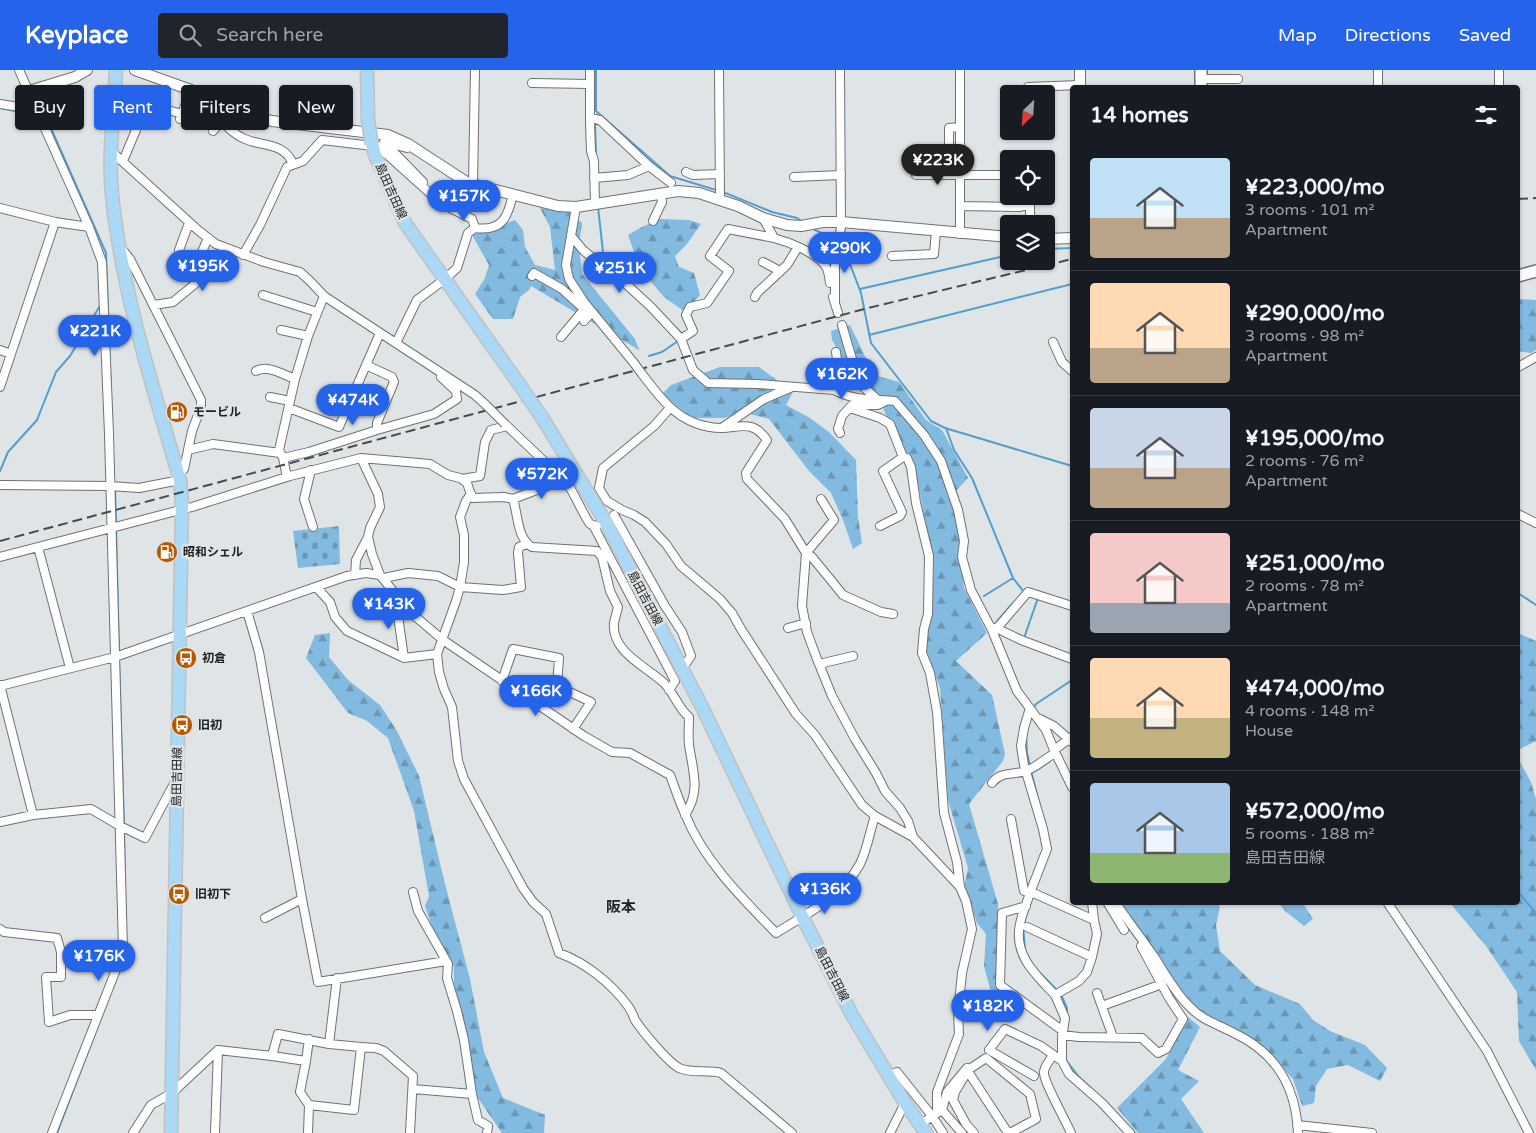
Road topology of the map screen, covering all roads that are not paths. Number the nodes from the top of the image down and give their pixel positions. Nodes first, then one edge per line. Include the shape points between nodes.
1 (19, 70) edge
2 (87, 70) edge
3 (116, 70) edge
4 (135, 70) edge
5 (368, 70) edge
6 (475, 70) edge
7 (590, 70) edge
8 (719, 70) edge
9 (840, 70) edge
10 (960, 70) edge
11 (1080, 70) edge
12 (1378, 70) edge
13 (1498, 70) edge
14 (1201, 79) edge
15 (1238, 79) dead end
16 (532, 83) dead end
17 (590, 84) junction
18 (26, 85) edge
19 (49, 85) edge
20 (115, 85) edge
21 (1080, 85) edge
22 (1378, 85) edge
23 (1499, 85) edge
24 (181, 86) edge
25 (1055, 86) edge
26 (1070, 86) edge
27 (0, 104) edge
28 (15, 106) edge
29 (590, 118) junction
30 (269, 120) edge
31 (960, 127) junction
32 (46, 130) edge
33 (113, 130) edge
34 (136, 130) edge
35 (233, 130) edge
36 (372, 143) junction
37 (408, 144) junction
38 (112, 152) junction
39 (124, 161) junction
40 (293, 164) junction
41 (649, 166) junction
42 (686, 172) dead end
43 (720, 174) junction
44 (841, 175) junction
45 (916, 175) dead end
46 (949, 175) junction
47 (960, 175) junction
48 (1000, 175) edge
49 (794, 177) dead end
50 (597, 178) junction
51 (671, 183) dead end
52 (473, 184) junction
53 (513, 194) junction
54 (662, 194) junction
55 (432, 196) junction
56 (720, 198) junction
57 (597, 204) junction
58 (961, 206) junction
59 (576, 207) junction
60 (0, 208) edge
61 (1030, 215) edge
62 (763, 218) junction
63 (653, 221) dead end
64 (55, 222) junction
65 (841, 222) junction
66 (189, 223) junction
67 (90, 227) junction
68 (475, 228) junction
69 (936, 231) junction
70 (960, 234) junction
71 (1000, 236) edge
72 (572, 237) junction
73 (208, 238) junction
74 (774, 238) junction
75 (1070, 238) edge
76 (1055, 239) edge
77 (120, 246) junction
78 (798, 246) junction
79 (179, 250) dead end
80 (243, 254) junction
81 (892, 256) dead end
82 (763, 262) dead end
83 (780, 271) junction
84 (1536, 271) edge
85 (1520, 275) edge
86 (532, 276) dead end
87 (445, 279) junction
88 (263, 295) dead end
89 (324, 296) junction
90 (755, 297) dead end
91 (835, 302) junction
92 (154, 305) junction
93 (587, 309) junction
94 (317, 312) junction
95 (838, 313) dead end
96 (584, 321) dead end
97 (842, 325) dead end
98 (281, 330) dead end
99 (380, 333) junction
100 (308, 336) junction
101 (561, 338) dead end
102 (682, 340) junction
103 (1052, 342) dead end
104 (396, 343) junction
105 (0, 350) edge
106 (836, 352) dead end
107 (11, 354) junction
108 (1536, 356) edge
109 (421, 359) junction
110 (366, 365) junction
111 (1520, 366) edge
112 (1070, 369) edge
113 (256, 371) dead end
114 (295, 379) junction
115 (0, 387) edge
116 (793, 387) junction
117 (834, 390) junction
118 (270, 397) dead end
119 (878, 400) junction
120 (888, 400) junction
121 (290, 405) junction
122 (850, 408) junction
123 (669, 409) junction
124 (506, 425) junction
125 (339, 427) junction
126 (721, 428) junction
127 (377, 430) junction
128 (840, 433) dead end
129 (339, 442) junction
130 (188, 450) junction
131 (282, 456) junction
132 (903, 457) junction
133 (361, 458) junction
134 (311, 470) junction
135 (179, 477) junction
136 (287, 477) junction
137 (462, 479) junction
138 (563, 480) junction
139 (0, 485) edge
140 (110, 486) junction
141 (471, 494) junction
142 (514, 499) junction
143 (821, 499) dead end
144 (182, 509) junction
145 (622, 510) junction
146 (1520, 515) edge
147 (604, 521) junction
148 (1536, 523) edge
149 (880, 526) dead end
150 (111, 527) junction
151 (313, 527) dead end
152 (368, 537) junction
153 (526, 544) junction
154 (38, 547) junction
155 (806, 553) junction
156 (0, 557) edge
157 (355, 575) junction
158 (382, 576) junction
159 (316, 587) junction
160 (460, 588) junction
161 (401, 602) junction
162 (1070, 605) edge
163 (247, 612) junction
164 (893, 614) dead end
165 (806, 623) junction
166 (788, 628) dead end
167 (994, 629) junction
168 (180, 635) junction
169 (443, 640) junction
170 (437, 654) junction
171 (852, 656) dead end
172 (115, 657) junction
173 (404, 658) junction
174 (1070, 658) edge
175 (819, 664) junction
176 (70, 668) junction
177 (502, 681) junction
178 (0, 686) edge
179 (669, 690) junction
180 (703, 708) junction
181 (1034, 713) junction
182 (689, 718) junction
183 (573, 729) junction
184 (1070, 738) edge
185 (1070, 740) edge
186 (1054, 752) junction
187 (1027, 771) junction
188 (178, 776) junction
189 (1070, 783) edge
190 (992, 784) dead end
191 (33, 814) junction
192 (685, 815) junction
193 (875, 816) junction
194 (1011, 819) dead end
195 (0, 822) edge
196 (120, 826) junction
197 (913, 837) junction
198 (960, 887) junction
199 (414, 892) dead end
200 (1033, 893) junction
201 (302, 899) junction
202 (1092, 905) edge
203 (1109, 905) edge
204 (1117, 905) edge
205 (1390, 905) edge
206 (1026, 906) junction
207 (802, 916) junction
208 (265, 918) dead end
209 (1094, 920) junction
210 (1027, 927) dead end
211 (0, 929) edge
212 (1124, 930) dead end
213 (1136, 933) junction
214 (1092, 957) junction
215 (446, 961) junction
216 (337, 978) junction
217 (1162, 984) junction
218 (1097, 993) dead end
219 (1055, 995) junction
220 (1102, 1006) junction
221 (98, 1015) junction
222 (1065, 1034) junction
223 (1113, 1037) junction
224 (309, 1039) junction
225 (329, 1044) junction
226 (361, 1047) junction
227 (218, 1050) junction
228 (990, 1050) junction
229 (272, 1056) junction
230 (1053, 1056) junction
231 (306, 1061) junction
232 (1062, 1061) junction
233 (965, 1071) junction
234 (1034, 1076) dead end
235 (889, 1077) junction
236 (413, 1089) junction
237 (172, 1093) junction
238 (472, 1094) junction
239 (905, 1103) junction
240 (309, 1105) junction
241 (930, 1119) edge
242 (1297, 1129) edge
243 (52, 1133) edge
244 (133, 1133) edge
245 (171, 1133) edge
246 (215, 1133) edge
247 (308, 1133) edge
248 (410, 1133) edge
249 (487, 1133) edge
250 (792, 1133) edge
251 (890, 1133) edge
252 (943, 1133) edge
253 (962, 1133) edge
254 (974, 1133) edge
255 (1009, 1133) edge
256 (1071, 1133) edge
257 (1130, 1133) edge
258 (1372, 1133) edge
259 (1529, 1133) edge

1 - 18 street
2 - 19 street
3 - 20 main road, 島田吉田線
4 - 24 street
5 - 36 main road, 島田吉田線, bridge via 368,121
6 - 52 street
7 - 17 street
8 - 43 street
9 - 44 street
10 - 31 street
11 - 21 street
12 - 22 street
13 - 23 street
14 - 15 street
16 - 17 street
17 - 29 street
25 - 26 street
27 - 28 street
29 - 41 street via 600,120
29 - 50 street
30 - 37 street via 388,136
31 - 46 street via 949,128
31 - 47 street
32 - 67 street
33 - 38 main road, 島田吉田線
34 - 39 street
35 - 40 street via 244,138 289,154
36 - 40 street via 322,140 303,161
36 - 55 street
36 - 87 main road, 島田吉田線 via 405,223
37 - 52 street
37 - 55 street via 407,148 384,142 426,185
38 - 39 street
38 - 77 main road, 島田吉田線 via 112,194
39 - 66 street
40 - 80 street via 287,167
41 - 50 street via 628,175
41 - 51 street
42 - 43 street via 693,175
43 - 56 street
44 - 49 street
44 - 65 street
45 - 46 street
46 - 47 street
47 - 48 street
47 - 58 street
50 - 57 street
52 - 53 street
53 - 59 street via 558,206
53 - 68 street via 510,211 498,226 487,230
54 - 56 street via 678,191
54 - 57 street
54 - 63 street via 662,202
55 - 68 street via 472,219
56 - 62 street
57 - 59 street
58 - 61 street via 1020,207 1030,204
58 - 70 street
59 - 72 street
60 - 64 street
62 - 65 street via 787,225
62 - 74 street
64 - 67 street
64 - 107 street
65 - 69 street
65 - 91 street via 835,265
66 - 73 street
66 - 79 street
67 - 140 street via 102,262
68 - 87 street via 468,233 456,268
69 - 70 street
69 - 81 street via 934,254
70 - 71 street
72 - 93 street via 566,265 568,279
72 - 102 street via 650,306
73 - 80 street
73 - 92 street via 201,254 201,280 173,302
74 - 78 street
74 - 102 street via 728,229 710,256 729,271 707,303 690,307 686,316 692,331
75 - 76 street
77 - 92 street
77 - 135 main road, 島田吉田線 via 124,280
78 - 83 street
78 - 91 street via 824,264 829,272
80 - 89 street via 300,272
82 - 83 street
83 - 90 street
84 - 85 main road
86 - 93 street via 534,273 562,289
87 - 104 street via 417,300
87 - 147 main road, 島田吉田線, bridge via 542,419
88 - 94 street
89 - 94 street
89 - 99 street
91 - 95 street
92 - 130 street via 201,400
93 - 96 street
93 - 101 street
93 - 123 street, bridge
94 - 100 street
97 - 119 street via 859,383
98 - 100 street
99 - 104 street
99 - 110 street
100 - 114 street
102 - 116 street via 694,370 708,383
103 - 112 street via 1062,362
104 - 109 street
105 - 107 street
106 - 117 street via 839,374
107 - 115 street
108 - 111 street
109 - 124 street, bridge via 475,395
109 - 127 street via 456,391 457,399 434,414
110 - 125 street
110 - 127 street via 392,377 394,382
113 - 114 street via 260,368 271,370
114 - 121 street
116 - 117 street
116 - 126 street via 764,399
117 - 119 street via 860,400
118 - 121 street
119 - 120 street
120 - 122 street via 878,405 852,405
120 - 167 street via 895,401 941,461 958,510 964,541 962,557 971,590
121 - 125 street
121 - 131 street via 279,450
122 - 128 street via 842,416 838,428
122 - 132 street via 890,424
123 - 126 street via 694,423
123 - 145 street via 654,426 604,468 599,488 607,501
124 - 137 street via 491,430 484,442 480,476
124 - 138 street
125 - 129 street
126 - 155 street via 742,425 758,431 767,440 746,474 747,479 785,519
127 - 129 street
129 - 131 street via 309,452
130 - 131 street via 213,444
130 - 135 street
131 - 136 street
132 - 149 street via 883,471 902,512
132 - 198 street via 911,467 929,556 928,614 922,653 930,673 937,712 944,813
133 - 134 street
133 - 137 street via 430,464
133 - 152 street via 378,494 380,507
134 - 136 street
134 - 151 street via 304,499
135 - 140 street via 139,488
135 - 144 main road, 島田吉田線
136 - 144 street
137 - 141 street
138 - 142 street
138 - 147 street via 590,524
139 - 140 street
140 - 150 street
141 - 142 street via 472,498
141 - 160 street via 460,517 464,562
142 - 153 street
143 - 155 street via 834,520
144 - 150 street
144 - 168 main road, 島田吉田線
145 - 147 street
145 - 193 street via 645,522 681,566 732,613 796,714 815,735 862,805
146 - 148 street
147 - 179 street via 675,681
147 - 180 main road, 島田吉田線
150 - 154 street
150 - 172 street
152 - 157 street via 356,560
152 - 158 street
153 - 160 street via 519,547 518,554 521,588
153 - 179 street via 597,551 602,556 610,591 618,608 614,624 618,641 628,656 666,684
154 - 156 street
154 - 176 street
155 - 164 street via 842,595
155 - 165 street via 802,606
157 - 158 street
157 - 159 street
158 - 160 street via 408,573 438,576
158 - 161 street
159 - 163 street
159 - 173 street via 330,602 335,617 347,631
160 - 169 street
161 - 169 street
161 - 173 street via 398,616
162 - 167 street via 1026,594
163 - 168 street
163 - 201 street via 259,652
165 - 166 street
165 - 175 street
167 - 174 street
167 - 181 street via 1017,691
168 - 172 street
168 - 188 main road, 島田吉田線
169 - 170 street
169 - 177 street
170 - 173 street
170 - 250 street via 444,690 452,706 458,761 464,780 522,888 546,914 559,953 576,960 614,988 636,1020 678,1067 721,1073
171 - 175 street
172 - 176 street
172 - 196 street
175 - 197 street via 855,739 885,791 908,821
176 - 178 street
177 - 183 street
177 - 183 street via 513,649 559,658 557,686 591,702
178 - 191 street
179 - 182 street
180 - 182 street
180 - 207 main road, 島田吉田線
181 - 184 street
181 - 186 street via 1046,730
181 - 187 street via 1024,728 1021,746
182 - 192 street via 695,779 692,804
183 - 192 street via 612,752 630,753 670,775
185 - 186 street
186 - 187 street
186 - 189 street
187 - 190 street via 1007,773
187 - 200 street via 1047,849
188 - 196 street via 145,838
188 - 237 main road, 島田吉田線
191 - 195 street
191 - 196 street via 91,809
192 - 207 street via 708,856 734,890 776,933
193 - 197 street
193 - 207 street via 860,864 848,881
194 - 200 street via 1021,881 1024,891
196 - 221 street via 123,949
197 - 198 street
198 - 241 street via 972,929 962,973 959,1034
199 - 215 street via 418,911
200 - 206 street
200 - 209 street
201 - 208 street
201 - 216 street via 318,982
202 - 209 street
203 - 212 street
204 - 213 street
205 - 259 street via 1487,1051
206 - 219 street via 1020,925 1021,950 1030,969
206 - 222 street via 1002,913 1000,985
207 - 235 main road, 島田吉田線 via 852,1015
209 - 214 street via 1097,934
210 - 214 street
211 - 221 street via 57,938 62,977 46,978 49,1022 70,1015
213 - 217 street via 1135,937
213 - 242 street via 1191,1009 1204,1019 1253,1042 1280,1071 1292,1093
214 - 219 street via 1087,972 1079,981
215 - 216 street
215 - 238 street via 447,978 464,1040
216 - 225 street
217 - 220 street
217 - 223 street via 1183,1019 1166,1049 1158,1053 1142,1038
218 - 220 street
219 - 222 street via 1064,1018
220 - 223 street
221 - 243 street
222 - 223 street
222 - 232 street
224 - 225 street
224 - 229 street via 278,1034
224 - 231 street
225 - 226 street
226 - 236 street via 384,1051 414,1076
226 - 240 street via 354,1110
227 - 229 street
227 - 237 street
227 - 246 street
228 - 230 street via 1005,1029 1041,1046
228 - 233 street
228 - 234 street
229 - 231 street
230 - 232 street
230 - 256 street via 1043,1070 1044,1081
231 - 240 street via 300,1092
232 - 257 street via 1070,1074
233 - 241 street
233 - 254 street via 953,1100
233 - 255 street
233 - 255 street via 986,1058 1030,1094 1036,1119
235 - 239 main road, 島田吉田線
235 - 241 street via 897,1072
236 - 238 street
236 - 248 street
237 - 244 street via 151,1105
237 - 245 main road, 島田吉田線
238 - 249 street via 478,1120 488,1126
239 - 241 main road, 島田吉田線
239 - 251 street
240 - 247 street
241 - 252 street
241 - 253 street
242 - 258 street

